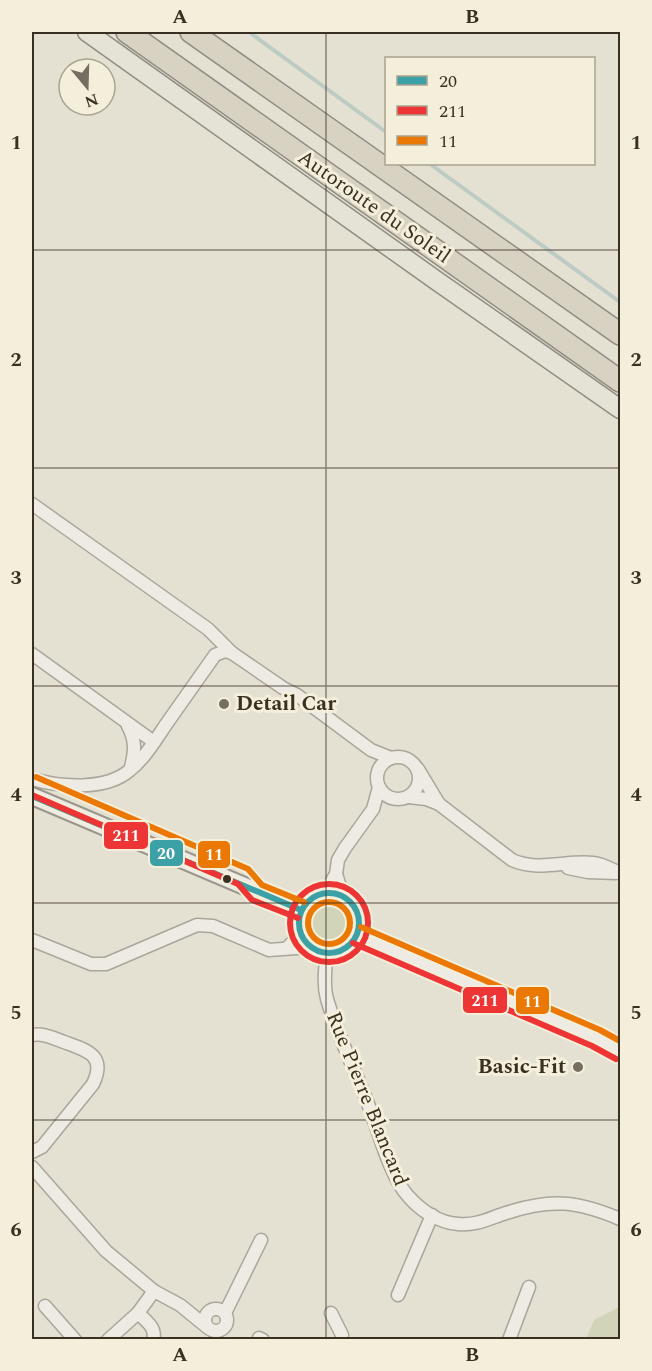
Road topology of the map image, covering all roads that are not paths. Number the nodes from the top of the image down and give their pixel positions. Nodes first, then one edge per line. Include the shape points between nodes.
1 (87, 32) edge
2 (127, 32) edge
3 (190, 32) edge
4 (209, 32) edge
5 (320, 122) junction
6 (621, 334) edge
7 (621, 381) edge
8 (621, 410) edge
9 (32, 504) edge
10 (232, 653) junction
11 (32, 654) edge
12 (127, 723) junction
13 (154, 742) junction
14 (371, 750) junction
15 (391, 758) junction
16 (413, 762) junction
17 (378, 770) junction
18 (130, 771) junction
19 (32, 779) edge
20 (379, 787) junction
21 (32, 796) edge
22 (404, 798) junction
23 (439, 804) junction
24 (373, 809) junction
25 (620, 872) edge
26 (336, 874) junction
27 (325, 893) junction
28 (343, 896) junction
29 (301, 910) junction
30 (357, 935) junction
31 (32, 940) edge
32 (305, 940) junction
33 (327, 954) junction
34 (32, 1035) edge
35 (621, 1049) edge
36 (32, 1152) edge
37 (32, 1167) edge
38 (432, 1215) junction
39 (621, 1219) edge
40 (261, 1240) dead end
41 (529, 1287) dead end
42 (154, 1291) junction
43 (398, 1295) dead end
44 (180, 1305) junction
45 (45, 1306) dead end
46 (209, 1311) junction
47 (138, 1313) junction
48 (225, 1313) junction
49 (331, 1313) dead end
50 (225, 1327) junction
51 (211, 1332) edge
52 (340, 1338) edge
53 (75, 1340) edge
54 (108, 1340) edge
55 (153, 1340) edge
56 (228, 1340) edge
57 (509, 1340) edge

1 - 8 main road
2 - 7 highway, Autoroute du Soleil
3 - 5 highway, Autoroute du Soleil
4 - 5 highway
5 - 6 highway, Autoroute du Soleil
9 - 10 street via 208,629
10 - 13 street via 215,655
10 - 14 street
11 - 12 street
12 - 13 street
12 - 18 street via 135,738
13 - 18 street
14 - 15 street
14 - 17 street
15 - 16 street
15 - 17 street
16 - 22 street via 418,778 415,790
16 - 23 street
17 - 20 street
18 - 19 street via 92,785 63,786
20 - 22 street via 391,798
20 - 24 street
21 - 29 main road
22 - 23 street
22 - 24 street
23 - 25 street via 512,860 532,866 591,863
24 - 26 street via 338,860
26 - 27 street
26 - 28 street
27 - 28 main road
27 - 29 main road via 315,896
28 - 30 main road via 359,917
29 - 32 main road via 298,926
30 - 33 main road via 345,949
30 - 35 main road
31 - 32 street via 98,965 196,925 213,926 269,950
32 - 33 main road
33 - 38 street, Rue Pierre Blancard via 327,999 395,1173 407,1196
34 - 36 street via 48,1036 89,1051 98,1066 93,1084 42,1147
37 - 42 street via 106,1251
38 - 39 street, Rue Pierre Blancard via 444,1221 471,1224 527,1207 572,1204
38 - 43 street
40 - 48 street
41 - 57 street
42 - 44 street
42 - 47 street
44 - 46 street
44 - 51 street
45 - 53 street
46 - 48 street
46 - 51 street via 205,1321
47 - 54 street
47 - 55 street via 153,1328
48 - 50 street
49 - 52 street
50 - 51 street
50 - 56 street

